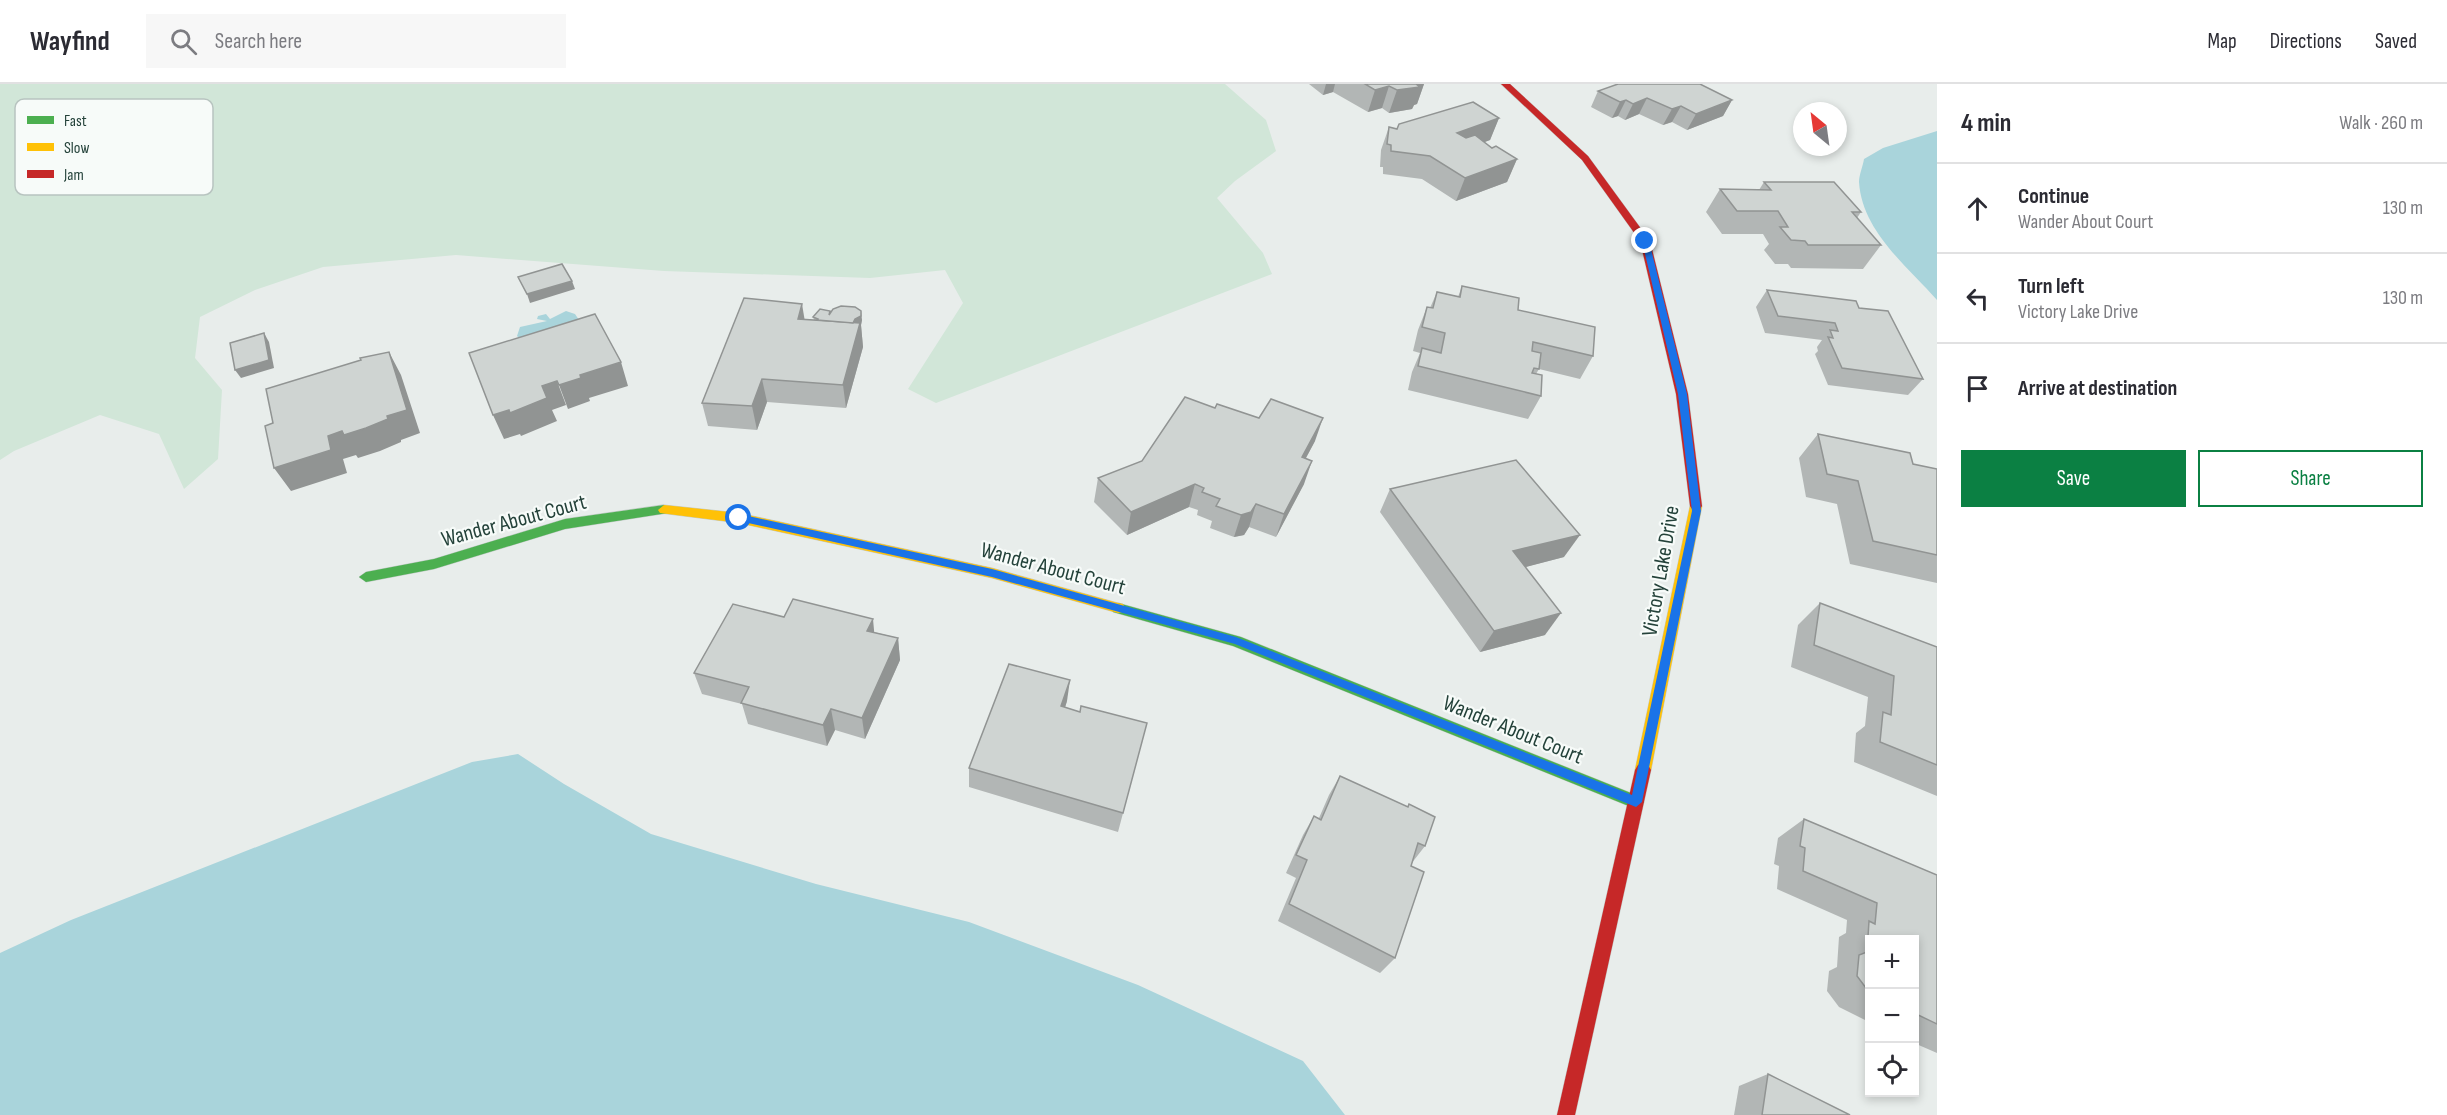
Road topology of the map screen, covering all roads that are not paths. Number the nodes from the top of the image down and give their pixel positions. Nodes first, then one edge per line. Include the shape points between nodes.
1 (1505, 84) edge
2 (366, 577) dead end
3 (1636, 802) junction
4 (1566, 1115) edge

1 - 3 street, Victory Lake Drive via 1585,158 1645,241 1683,394 1697,511
2 - 3 street, Wander About Court via 434,564 565,524 663,510 739,518 992,573 1236,641
3 - 4 street, Victory Lake Drive

